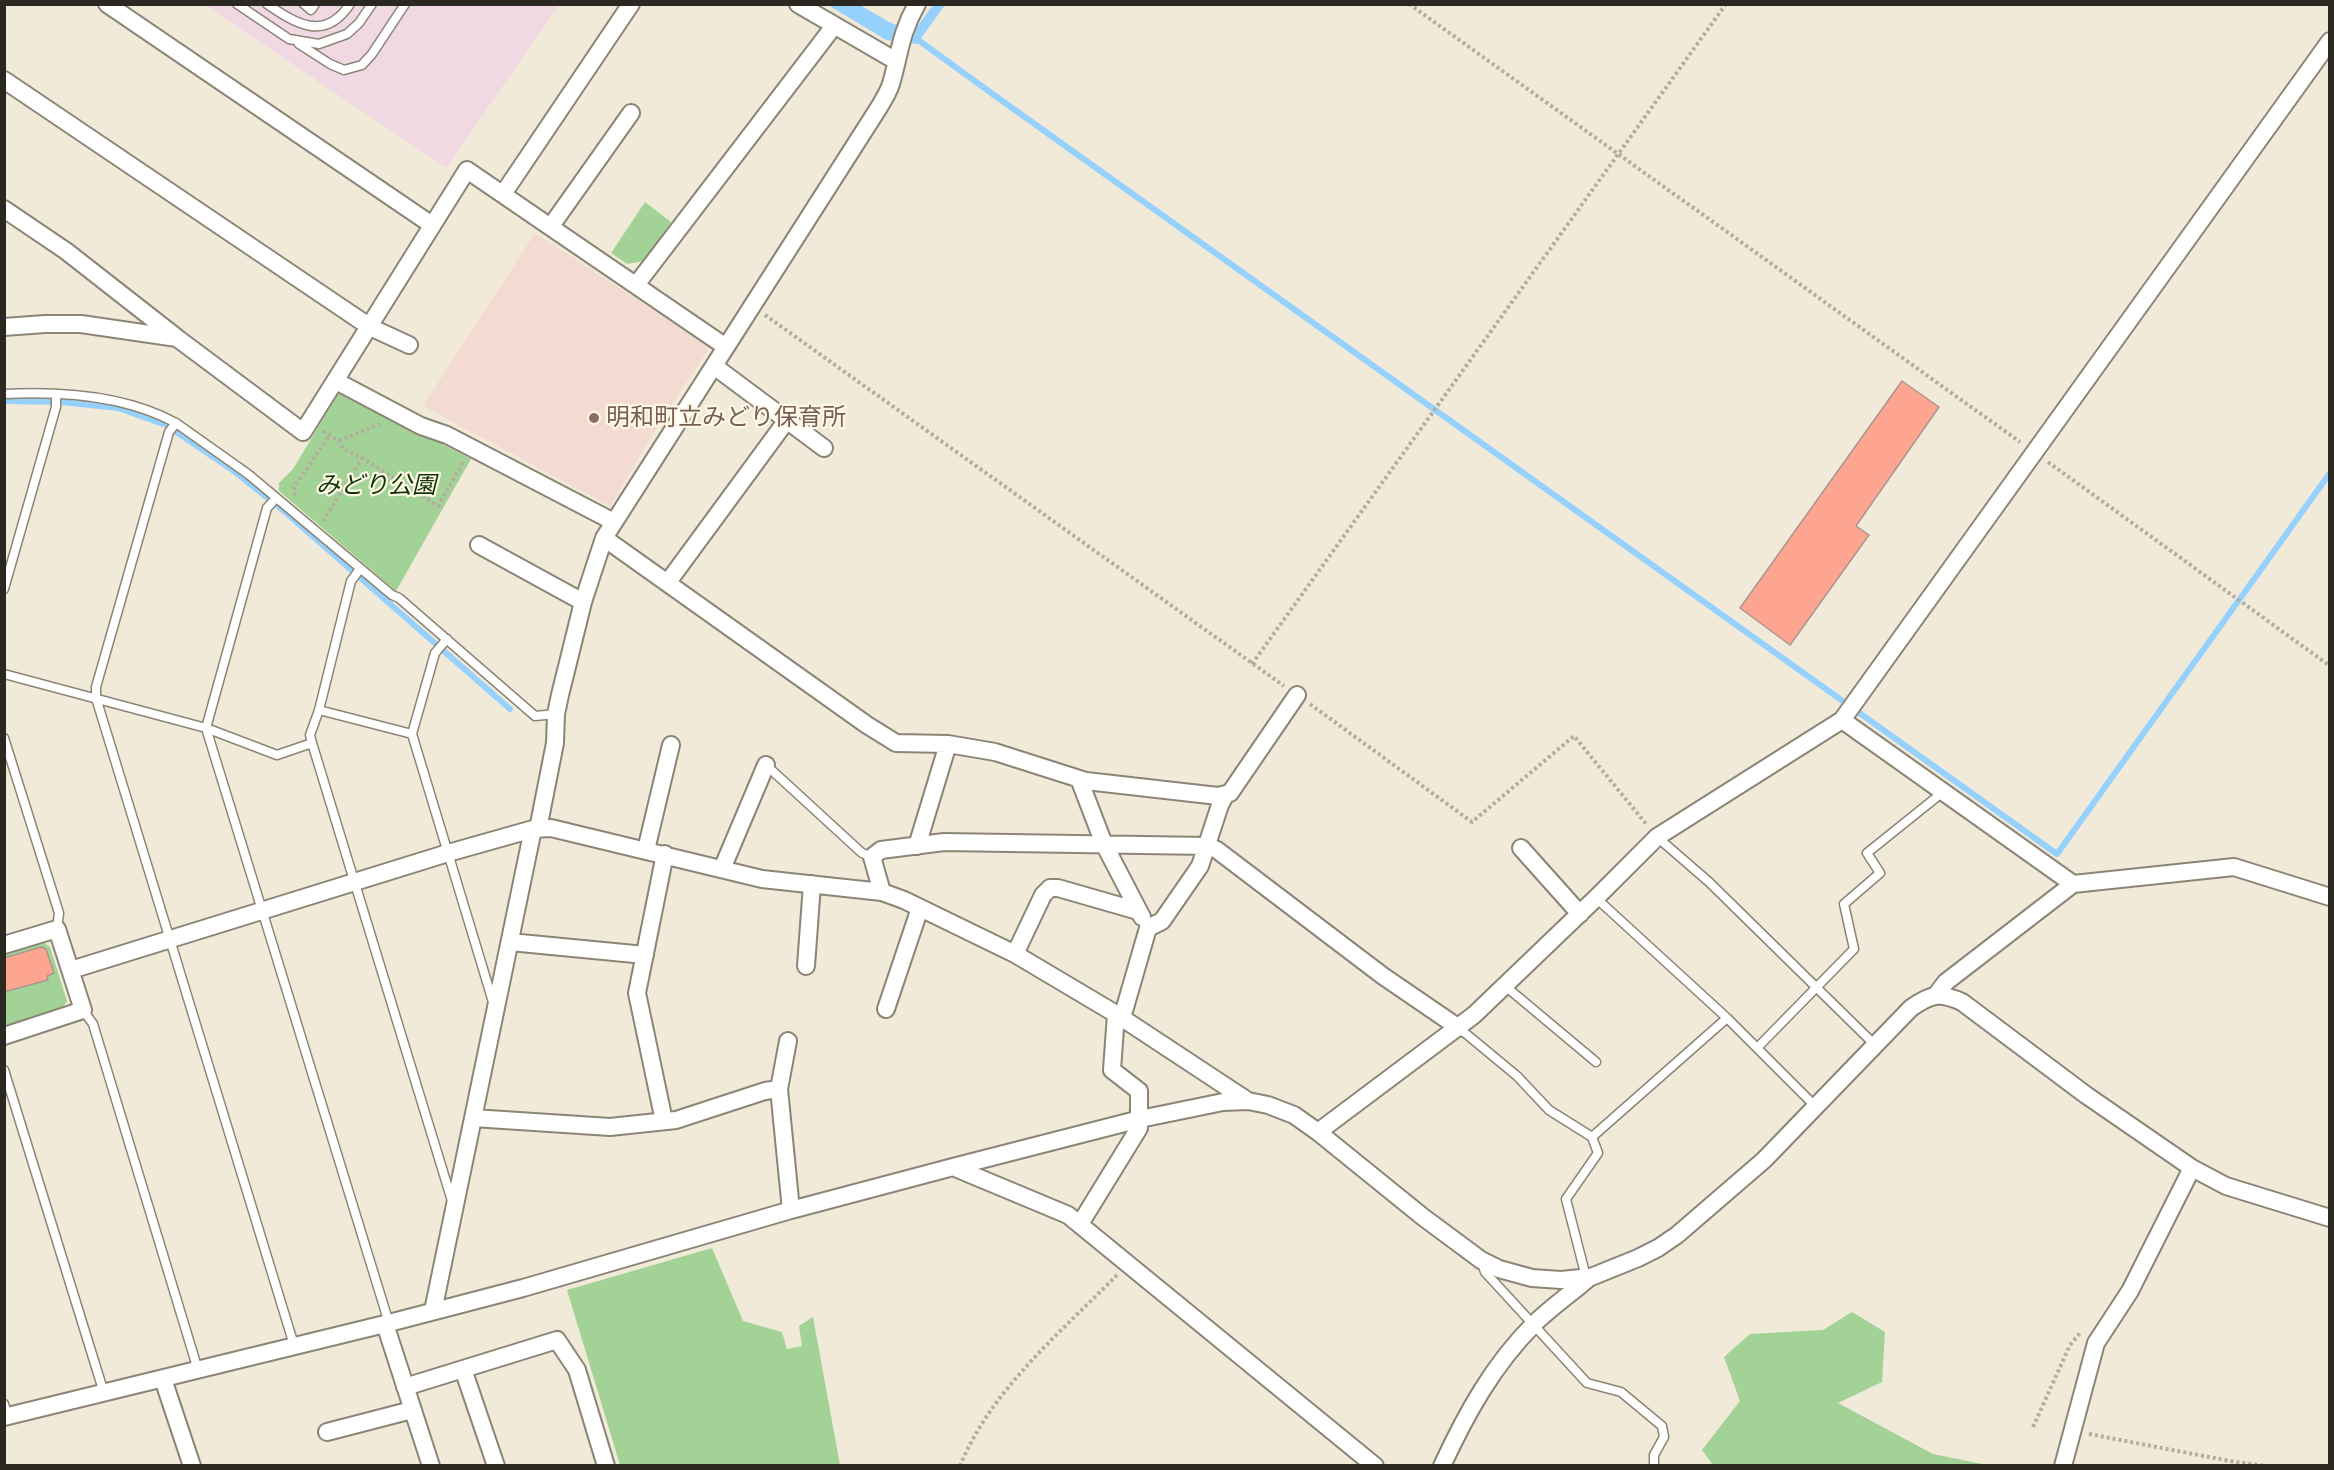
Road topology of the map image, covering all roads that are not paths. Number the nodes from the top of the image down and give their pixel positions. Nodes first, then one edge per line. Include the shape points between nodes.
1 (107, 4) edge
2 (237, 4) edge
3 (267, 4) edge
4 (304, 4) edge
5 (315, 4) edge
6 (350, 4) edge
7 (372, 4) edge
8 (405, 4) edge
9 (631, 4) edge
10 (798, 4) edge
11 (917, 4) edge
12 (278, 7) edge
13 (834, 26) junction
14 (294, 40) junction
15 (2330, 41) edge
16 (897, 55) junction
17 (4, 80) edge
18 (631, 113) dead end
19 (503, 194) junction
20 (4, 209) edge
21 (432, 225) junction
22 (552, 226) junction
23 (636, 285) junction
24 (4, 327) edge
25 (370, 327) junction
26 (177, 338) junction
27 (409, 345) dead end
28 (726, 347) junction
29 (714, 366) junction
30 (336, 381) junction
31 (4, 394) edge
32 (56, 395) junction
33 (787, 420) junction
34 (176, 423) junction
35 (824, 448) dead end
36 (276, 498) junction
37 (614, 522) junction
38 (604, 538) junction
39 (479, 545) dead end
40 (360, 569) junction
41 (668, 582) junction
42 (4, 589) edge
43 (583, 602) junction
44 (447, 639) junction
45 (4, 674) edge
46 (1297, 695) road end
47 (96, 698) junction
48 (319, 710) junction
49 (556, 714) junction
50 (1843, 719) junction
51 (206, 728) junction
52 (412, 734) junction
53 (4, 738) edge
54 (312, 743) junction
55 (948, 744) junction
56 (671, 745) dead end
57 (766, 765) joint
58 (1079, 779) junction
59 (1943, 792) junction
60 (1226, 794) junction
61 (535, 829) junction
62 (1658, 837) junction
63 (1104, 844) junction
64 (917, 846) junction
65 (1208, 846) junction
66 (1521, 848) dead end
67 (646, 850) junction
68 (448, 853) junction
69 (665, 854) junction
70 (872, 857) junction
71 (722, 868) junction
72 (355, 883) junction
73 (812, 884) junction
74 (2073, 884) junction
75 (882, 892) junction
76 (2330, 897) edge
77 (1596, 898) junction
78 (920, 908) junction
79 (262, 911) junction
80 (1138, 911) junction
81 (1580, 914) junction
82 (1148, 928) junction
83 (57, 930) junction
84 (169, 940) junction
85 (510, 942) junction
86 (4, 945) edge
87 (1015, 954) junction
88 (645, 955) junction
89 (806, 966) dead end
90 (71, 970) junction
91 (1504, 985) junction
92 (1815, 987) junction
93 (1936, 995) junction
94 (886, 1009) dead end
95 (83, 1010) junction
96 (496, 1011) junction
97 (1119, 1016) junction
98 (1727, 1018) junction
99 (1459, 1028) junction
100 (4, 1036) edge
101 (788, 1041) dead end
102 (1875, 1044) junction
103 (1757, 1048) junction
104 (1596, 1062) dead end
105 (4, 1070) edge
106 (779, 1089) junction
107 (1248, 1101) junction
108 (1816, 1107) junction
109 (473, 1118) junction
110 (1140, 1119) junction
111 (664, 1121) junction
112 (1318, 1132) junction
113 (1592, 1137) junction
114 (953, 1167) junction
115 (2192, 1168) junction
116 (454, 1207) junction
117 (791, 1210) junction
118 (2330, 1218) edge
119 (1080, 1224) junction
120 (1481, 1260) junction
121 (1589, 1277) junction
122 (433, 1311) junction
123 (387, 1324) junction
124 (1534, 1324) junction
125 (294, 1346) junction
126 (463, 1369) junction
127 (198, 1370) junction
128 (163, 1379) junction
129 (405, 1387) junction
130 (104, 1394) junction
131 (412, 1410) junction
132 (6, 1412) edge
133 (327, 1432) dead end
134 (192, 1466) edge
135 (431, 1466) edge
136 (496, 1466) edge
137 (606, 1466) edge
138 (1375, 1466) edge
139 (1442, 1466) edge
140 (1654, 1466) edge
141 (2063, 1466) edge

1 - 21 street
2 - 14 lane
3 - 12 lane
4 - 5 lane via 311,10
6 - 12 lane via 338,19 318,26 297,24
7 - 14 lane via 347,34 318,44
8 - 14 lane via 362,65 344,70
9 - 19 street
10 - 13 street
11 - 16 street
13 - 16 street
13 - 23 street
15 - 50 street
16 - 28 street via 890,86 878,109
17 - 25 street
18 - 22 street
19 - 21 street via 467,170
19 - 22 street
20 - 26 street via 66,251
21 - 25 street
22 - 23 street
23 - 28 street
24 - 26 street via 81,324
25 - 27 street
25 - 30 street
26 - 30 street via 303,432
28 - 29 street
29 - 33 street
29 - 37 street
30 - 37 street
31 - 32 lane
32 - 34 lane via 118,401
32 - 42 lane via 56,407
33 - 35 street
33 - 41 street
34 - 36 lane
34 - 47 lane via 169,432
36 - 40 lane
36 - 51 lane via 267,508
37 - 38 street
38 - 41 street
38 - 43 street
39 - 43 street
40 - 44 lane
40 - 48 lane via 351,581
41 - 55 street via 897,743
43 - 49 street
44 - 49 lane via 535,716
44 - 52 lane via 435,653
45 - 47 lane
46 - 60 street
47 - 51 lane
47 - 84 lane
48 - 52 lane
48 - 54 lane via 310,735
49 - 61 street via 555,743
50 - 59 street
50 - 62 street
51 - 54 lane via 277,755
51 - 79 lane
52 - 68 lane
53 - 83 lane via 59,913
54 - 72 lane
55 - 58 street via 995,752
55 - 64 street
56 - 67 street
57 - 70 lane via 862,853
57 - 71 street
58 - 60 street
58 - 63 street
59 - 74 street
59 - 92 lane via 1867,853 1880,873 1844,904 1854,949
60 - 65 street
61 - 67 street via 551,828
61 - 68 street
61 - 85 street
62 - 77 street
62 - 92 lane
63 - 64 street via 944,842
63 - 65 street
63 - 80 street
64 - 70 street via 881,850
65 - 82 street via 1200,866 1162,921
65 - 99 street
66 - 81 street
67 - 69 street
68 - 72 street
68 - 96 lane
69 - 71 street
69 - 88 street
70 - 75 street
71 - 73 street via 762,879
72 - 79 street
72 - 116 lane
73 - 75 street
73 - 89 street
74 - 76 street via 2234,867
74 - 93 street via 1946,982
75 - 78 street
77 - 81 street
77 - 98 lane
78 - 87 street
78 - 94 street
79 - 84 street
79 - 123 lane
80 - 82 street
80 - 87 street via 1050,888 1043,894
81 - 91 street
82 - 97 street
83 - 86 street
83 - 90 street
84 - 90 street
84 - 125 lane
85 - 88 street
85 - 96 street
87 - 97 street
88 - 111 street via 637,993
90 - 95 street
91 - 99 street
91 - 104 lane
92 - 102 lane
92 - 103 lane
93 - 102 street via 1911,1008
93 - 115 street via 1962,1002
95 - 100 street
95 - 127 lane via 93,1024
96 - 109 street
97 - 107 street
97 - 110 street via 1112,1070 1139,1092
98 - 103 lane
98 - 113 lane
99 - 112 street
99 - 113 lane via 1550,1110
101 - 106 street
102 - 108 street
103 - 108 lane
105 - 130 lane
106 - 111 street
106 - 117 street
107 - 110 street via 1223,1102
107 - 112 street via 1294,1115
108 - 121 street via 1764,1160 1677,1234 1638,1258
109 - 111 street via 610,1127
109 - 116 street
110 - 114 street
110 - 119 street
112 - 120 street
113 - 121 lane via 1598,1154 1566,1199
114 - 117 street
114 - 119 street via 1068,1215
115 - 118 street via 2226,1186
115 - 141 street via 2130,1291 2097,1343
116 - 122 street
117 - 122 street
119 - 138 street
120 - 121 street via 1532,1278 1561,1281
120 - 124 lane via 1485,1272
121 - 124 street
122 - 123 street
123 - 125 street
123 - 129 street
124 - 139 street via 1494,1370 1466,1415
124 - 140 lane via 1587,1383 1621,1392 1662,1426 1664,1437 1654,1455
125 - 127 street
126 - 129 street
126 - 136 street
126 - 137 street via 557,1340 577,1370
127 - 128 street
128 - 130 street
128 - 134 street
129 - 131 street
130 - 132 street
131 - 133 street
131 - 135 street

